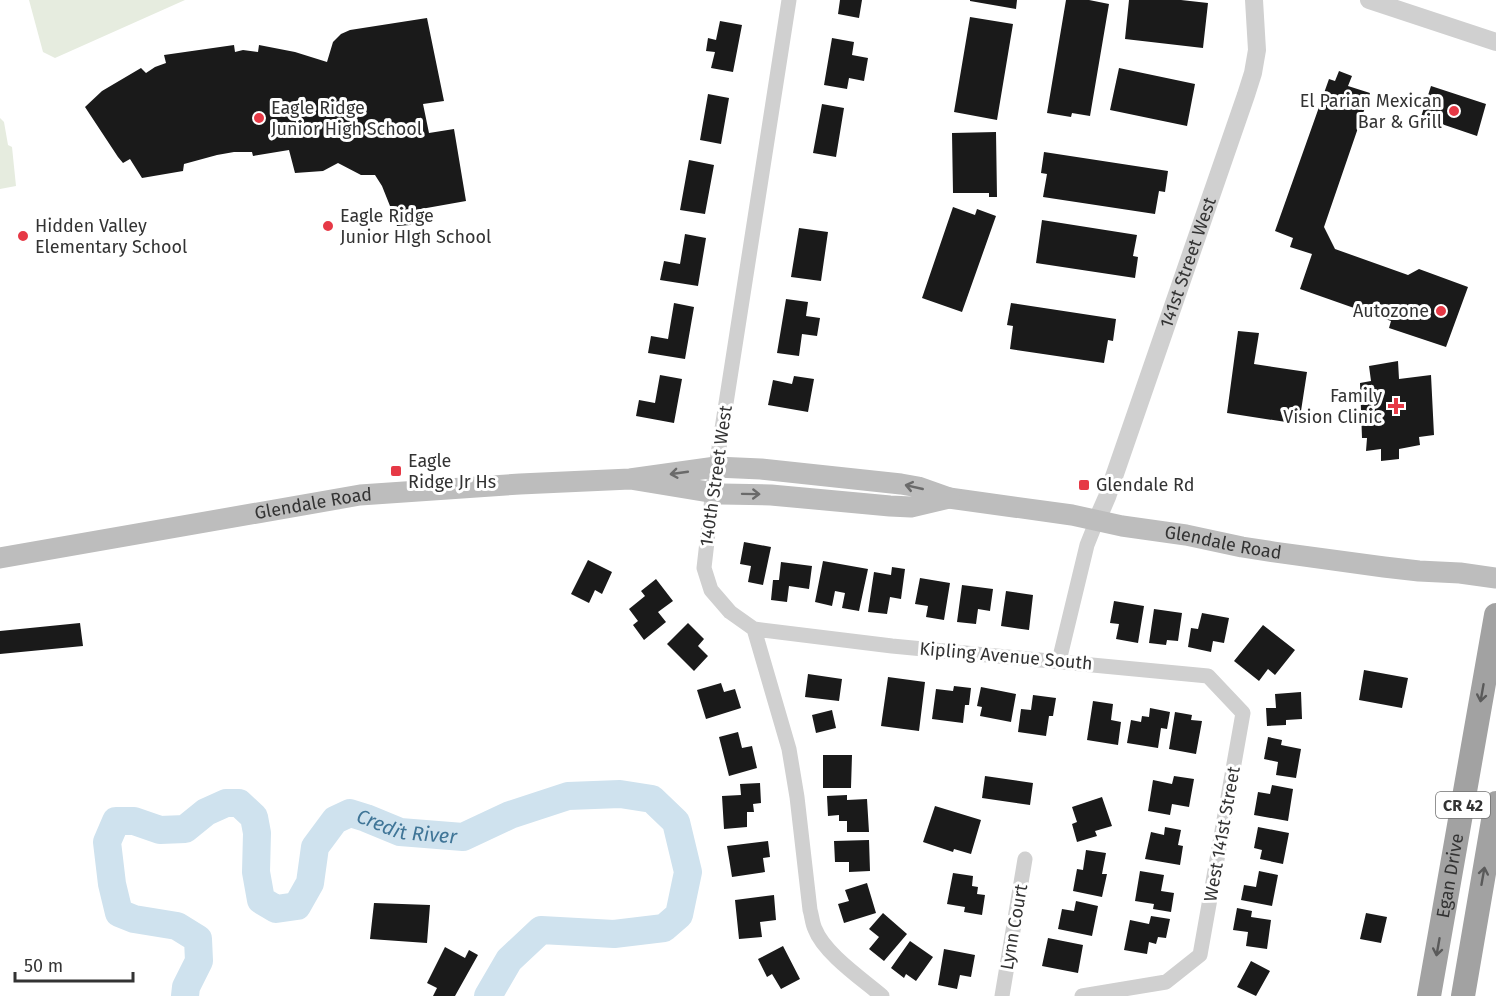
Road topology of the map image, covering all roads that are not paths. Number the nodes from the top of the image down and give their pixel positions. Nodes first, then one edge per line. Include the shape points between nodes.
1 (789, 0) edge
2 (1254, 0) edge
3 (1375, 1) edge
4 (1496, 42) edge
5 (716, 467) junction
6 (630, 479) junction
7 (712, 493) junction
8 (950, 498) junction
9 (1097, 520) junction
10 (0, 558) edge
11 (1496, 578) edge
12 (1496, 615) edge
13 (754, 629) junction
14 (1059, 661) junction
15 (1243, 713) joint
16 (1496, 803) edge
17 (1025, 859) dead end
18 (882, 996) edge
19 (1002, 996) edge
20 (1082, 996) edge
21 (1429, 996) edge
22 (1463, 996) edge

1 - 5 street, 140th Street West
2 - 9 street, 141st Street West via 1257,50 1253,73
3 - 4 street
5 -> 6 main road, Glendale Road
5 - 7 street, 140th Street West
8 -> 5 main road, Glendale Road via 901,484
6 - 7 main road, Glendale Road
6 - 10 main road, Glendale Road via 360,495
7 -> 8 main road, Glendale Road via 911,507
7 - 13 street, 140th Street West via 704,568 711,590 730,612
8 - 9 main road, Glendale Road
9 - 11 main road, Glendale Road via 1263,550
9 - 14 street via 1087,545
12 -> 21 highway, Egan Drive / CR 42
13 - 14 street, Kipling Avenue South
13 - 18 street via 789,749 814,928 833,954
14 - 15 street, Kipling Avenue South via 1208,676
15 - 20 street, West 141st Street via 1200,956 1167,982
22 -> 16 highway, Egan Drive / CR 42
17 - 19 street, Lynn Court

